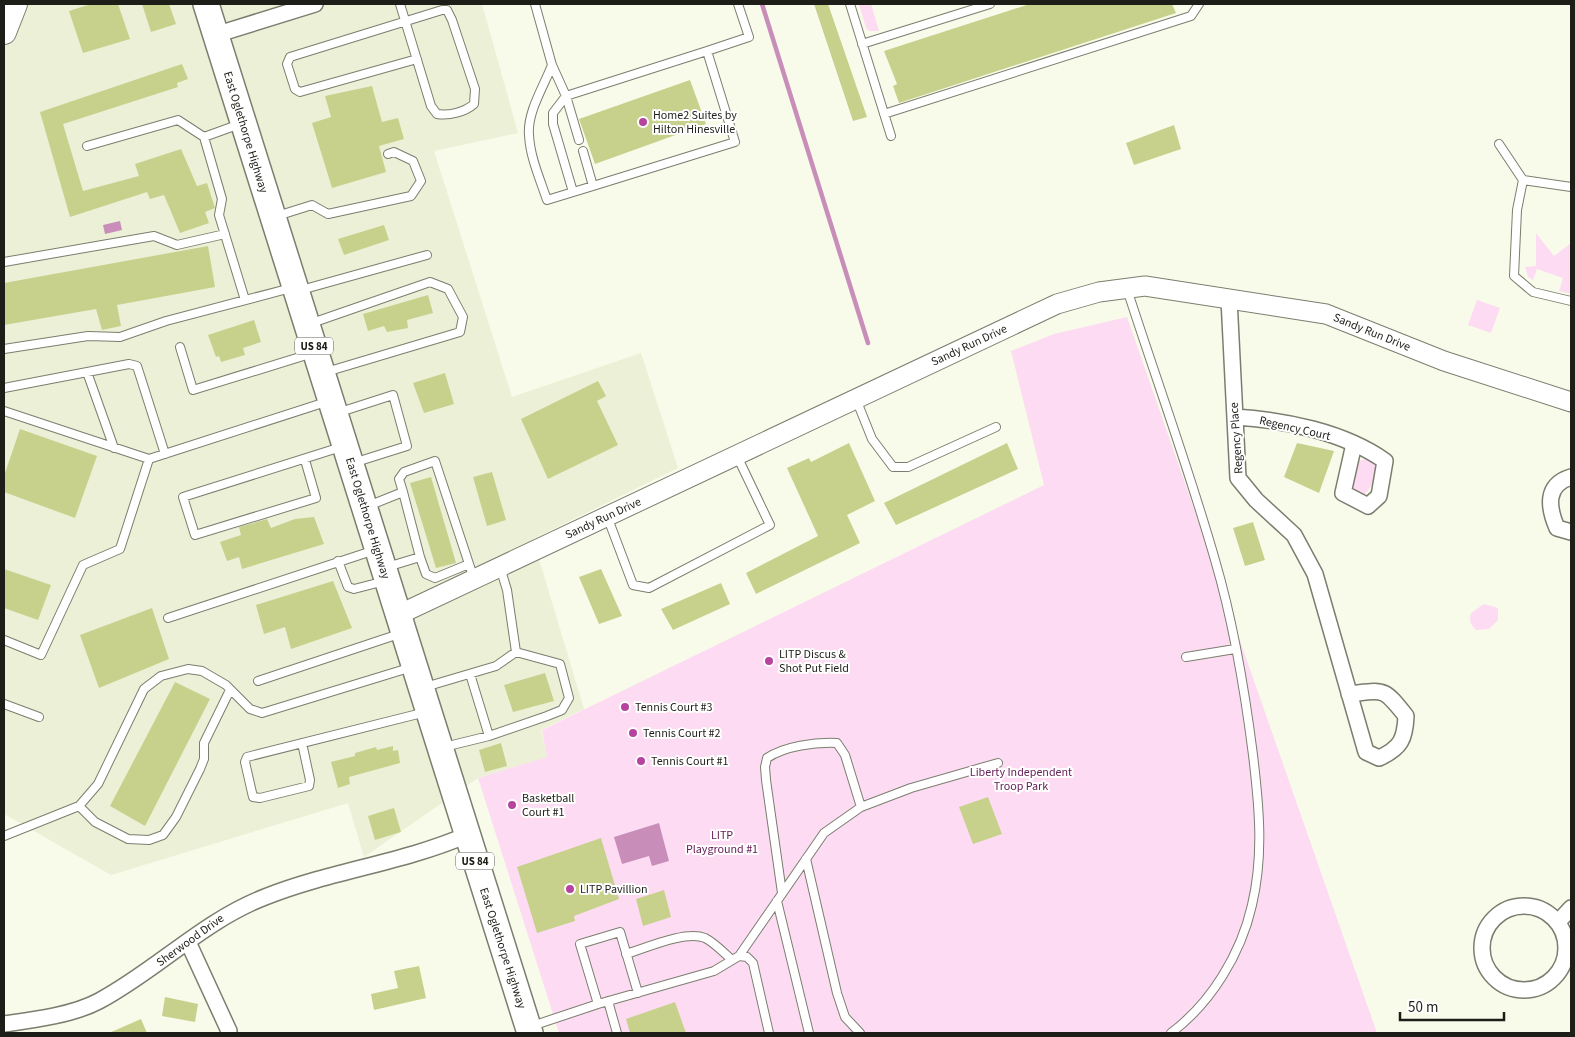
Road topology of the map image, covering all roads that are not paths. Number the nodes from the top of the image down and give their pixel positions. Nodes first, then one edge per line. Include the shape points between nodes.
1 (15, 4) edge
2 (206, 4) edge
3 (315, 4) edge
4 (400, 4) edge
5 (535, 4) edge
6 (738, 4) edge
7 (850, 4) edge
8 (990, 4) edge
9 (1199, 4) edge
10 (406, 22) junction
11 (4, 32) edge
12 (215, 35) junction
13 (862, 44) junction
14 (707, 51) junction
15 (417, 59) junction
16 (552, 65) junction
17 (566, 96) junction
18 (884, 114) junction
19 (243, 123) junction
20 (891, 136) dead end
21 (204, 137) junction
22 (579, 140) dead end
23 (1499, 144) dead end
24 (87, 146) dead end
25 (583, 151) dead end
26 (388, 154) dead end
27 (1522, 180) junction
28 (593, 186) junction
29 (1571, 187) edge
30 (573, 192) junction
31 (273, 218) junction
32 (225, 234) junction
33 (426, 255) dead end
34 (4, 262) edge
35 (296, 289) junction
36 (1127, 289) junction
37 (1229, 299) junction
38 (246, 300) junction
39 (1571, 301) edge
40 (307, 325) junction
41 (180, 347) dead end
42 (4, 349) edge
43 (319, 363) junction
44 (87, 372) junction
45 (4, 388) edge
46 (856, 398) junction
47 (1571, 402) edge
48 (333, 407) junction
49 (4, 411) edge
50 (1235, 417) junction
51 (996, 427) dead end
52 (1354, 444) dead end
53 (114, 448) junction
54 (165, 454) junction
55 (348, 454) junction
56 (736, 455) junction
57 (149, 459) junction
58 (304, 460) junction
59 (1571, 477) edge
60 (403, 492) junction
61 (365, 508) junction
62 (607, 516) junction
63 (1571, 532) edge
64 (420, 557) junction
65 (338, 561) junction
66 (383, 566) junction
67 (500, 567) junction
68 (472, 572) junction
69 (168, 618) dead end
70 (401, 624) junction
71 (4, 640) edge
72 (1235, 649) junction
73 (516, 652) junction
74 (1186, 657) dead end
75 (470, 674) junction
76 (417, 677) junction
77 (258, 680) dead end
78 (230, 690) junction
79 (1349, 694) junction
80 (4, 704) edge
81 (428, 712) junction
82 (39, 717) dead end
83 (489, 736) junction
84 (302, 743) junction
85 (440, 748) junction
86 (998, 763) dead end
87 (79, 806) junction
88 (861, 806) junction
89 (467, 835) junction
90 (4, 836) edge
91 (806, 859) junction
92 (782, 894) junction
93 (777, 901) junction
94 (1571, 908) edge
95 (1558, 922) junction
96 (188, 942) junction
97 (626, 954) junction
98 (736, 958) junction
99 (638, 993) junction
100 (608, 1001) junction
101 (598, 1004) junction
102 (4, 1024) edge
103 (529, 1030) edge
104 (229, 1031) dead end
105 (617, 1033) edge
106 (769, 1033) edge
107 (809, 1033) edge
108 (860, 1033) edge
109 (1171, 1033) edge

1 - 11 main road
2 - 12 highway, East Oglethorpe Highway / US 84
3 - 12 street
4 - 10 lane
5 - 16 lane
6 - 14 lane via 749,37
7 - 13 lane
8 - 13 lane
9 - 18 lane via 1192,16
10 - 15 lane
10 - 15 lane via 442,10 450,14 475,89 474,104 449,114 437,114
10 - 15 lane via 290,57 287,64 292,81 295,89 305,91
12 - 19 highway, East Oglethorpe Highway / US 84
13 - 18 lane
14 - 17 lane
14 - 28 lane via 735,142
16 - 17 lane
16 - 30 lane via 528,134 547,200
17 - 22 lane
17 - 30 lane via 553,113 553,124
18 - 20 lane
19 - 21 lane
19 - 31 highway, East Oglethorpe Highway / US 84
21 - 24 lane via 178,120
21 - 32 lane via 222,199 219,215
23 - 27 lane
25 - 28 lane
26 - 31 lane via 394,152 413,161 421,181 411,196 328,214 312,205
27 - 29 lane
27 - 39 lane via 1516,210 1514,276 1533,292
28 - 30 lane
31 - 35 highway, East Oglethorpe Highway / US 84
32 - 34 lane via 177,245 154,236
32 - 38 lane
33 - 35 lane
35 - 38 lane
35 - 40 highway, East Oglethorpe Highway / US 84
36 - 37 street, Sandy Run Drive via 1145,286
36 - 46 street, Sandy Run Drive via 1099,292 1056,304
36 - 72 lane via 1216,562
37 - 47 street, Sandy Run Drive via 1326,314 1444,361
37 - 50 street, Regency Place
38 - 42 lane via 120,337 88,336
40 - 43 highway, East Oglethorpe Highway / US 84
40 - 43 lane via 430,282 448,289 463,317 460,332
41 - 43 lane via 193,390
43 - 48 highway, East Oglethorpe Highway / US 84
44 - 45 lane
44 - 53 lane
44 - 54 lane via 129,364 137,366
46 - 51 lane via 872,439 893,467 908,467
46 - 56 street, Sandy Run Drive
48 - 54 lane
48 - 55 highway, East Oglethorpe Highway / US 84
48 - 55 lane via 393,395 407,446
49 - 53 lane
50 - 52 street, Regency Court via 1266,419
50 - 79 street, Regency Place via 1238,478 1256,500 1294,535 1315,574
53 - 57 lane
54 - 57 lane
55 - 58 lane
55 - 61 highway, East Oglethorpe Highway / US 84
56 - 62 street, Sandy Run Drive
56 - 62 lane via 770,526 649,588 633,585
57 - 71 lane via 120,549 83,564 42,655
58 - 58 lane via 183,497 195,535 316,498
59 - 63 street via 1559,482 1552,491 1549,511 1557,528
60 - 61 lane
60 - 64 lane
60 - 68 lane via 399,479 404,472 435,461
61 - 66 highway, East Oglethorpe Highway / US 84
62 - 67 street, Sandy Run Drive
64 - 66 lane
64 - 68 lane via 426,574 435,578
65 - 66 lane
65 - 66 lane via 348,587 354,589
65 - 69 lane
66 - 70 highway, East Oglethorpe Highway / US 84
67 - 68 street, Sandy Run Drive
67 - 73 lane via 507,590
68 - 70 street, Sandy Run Drive
70 - 76 highway, East Oglethorpe Highway / US 84
70 - 77 lane
72 - 74 lane
72 - 109 lane via 1242,678 1258,801 1259,845 1255,888 1243,936 1229,964 1191,1018
73 - 75 lane via 496,666
73 - 83 lane via 560,664 569,698 562,710
75 - 76 lane
75 - 83 lane
76 - 78 lane via 262,713 250,709
76 - 81 highway, East Oglethorpe Highway / US 84
78 - 87 lane via 202,671 188,669 161,676 144,689 98,784
78 - 87 lane via 204,742 200,769 176,817 162,835 149,840 128,839 96,822
79 - 79 street, Regency Place via 1377,691 1388,694 1406,716 1405,736 1394,752 1379,758 1366,752
80 - 82 lane
81 - 84 lane
81 - 85 highway, East Oglethorpe Highway / US 84
83 - 85 lane
84 - 84 lane via 246,757 253,797 309,786
85 - 89 highway, East Oglethorpe Highway / US 84
86 - 88 lane
87 - 90 lane
88 - 91 lane via 824,833
88 - 92 lane via 845,755 837,743 775,752 767,758 766,780
89 - 96 street, Sherwood Drive via 265,896 223,916
89 - 103 highway, East Oglethorpe Highway / US 84
91 - 92 lane
91 - 108 lane via 837,993 845,1017
92 - 93 lane
93 - 98 lane
93 - 107 lane
94 - 95 street
95 - 95 street via 1535,907 1517,906 1500,912 1488,924 1482,943 1483,960 1492,977 1518,991 1546,985 1559,972 1565,959 1564,936
96 - 102 street, Sherwood Drive via 98,1002 35,1020
96 - 104 street
97 - 98 lane via 694,936 708,940
97 - 99 lane
97 - 101 lane via 620,932 580,944
98 - 99 lane via 714,971
98 - 106 lane via 747,957 753,963
99 - 100 lane
100 - 101 lane
100 - 105 lane
101 - 103 lane

